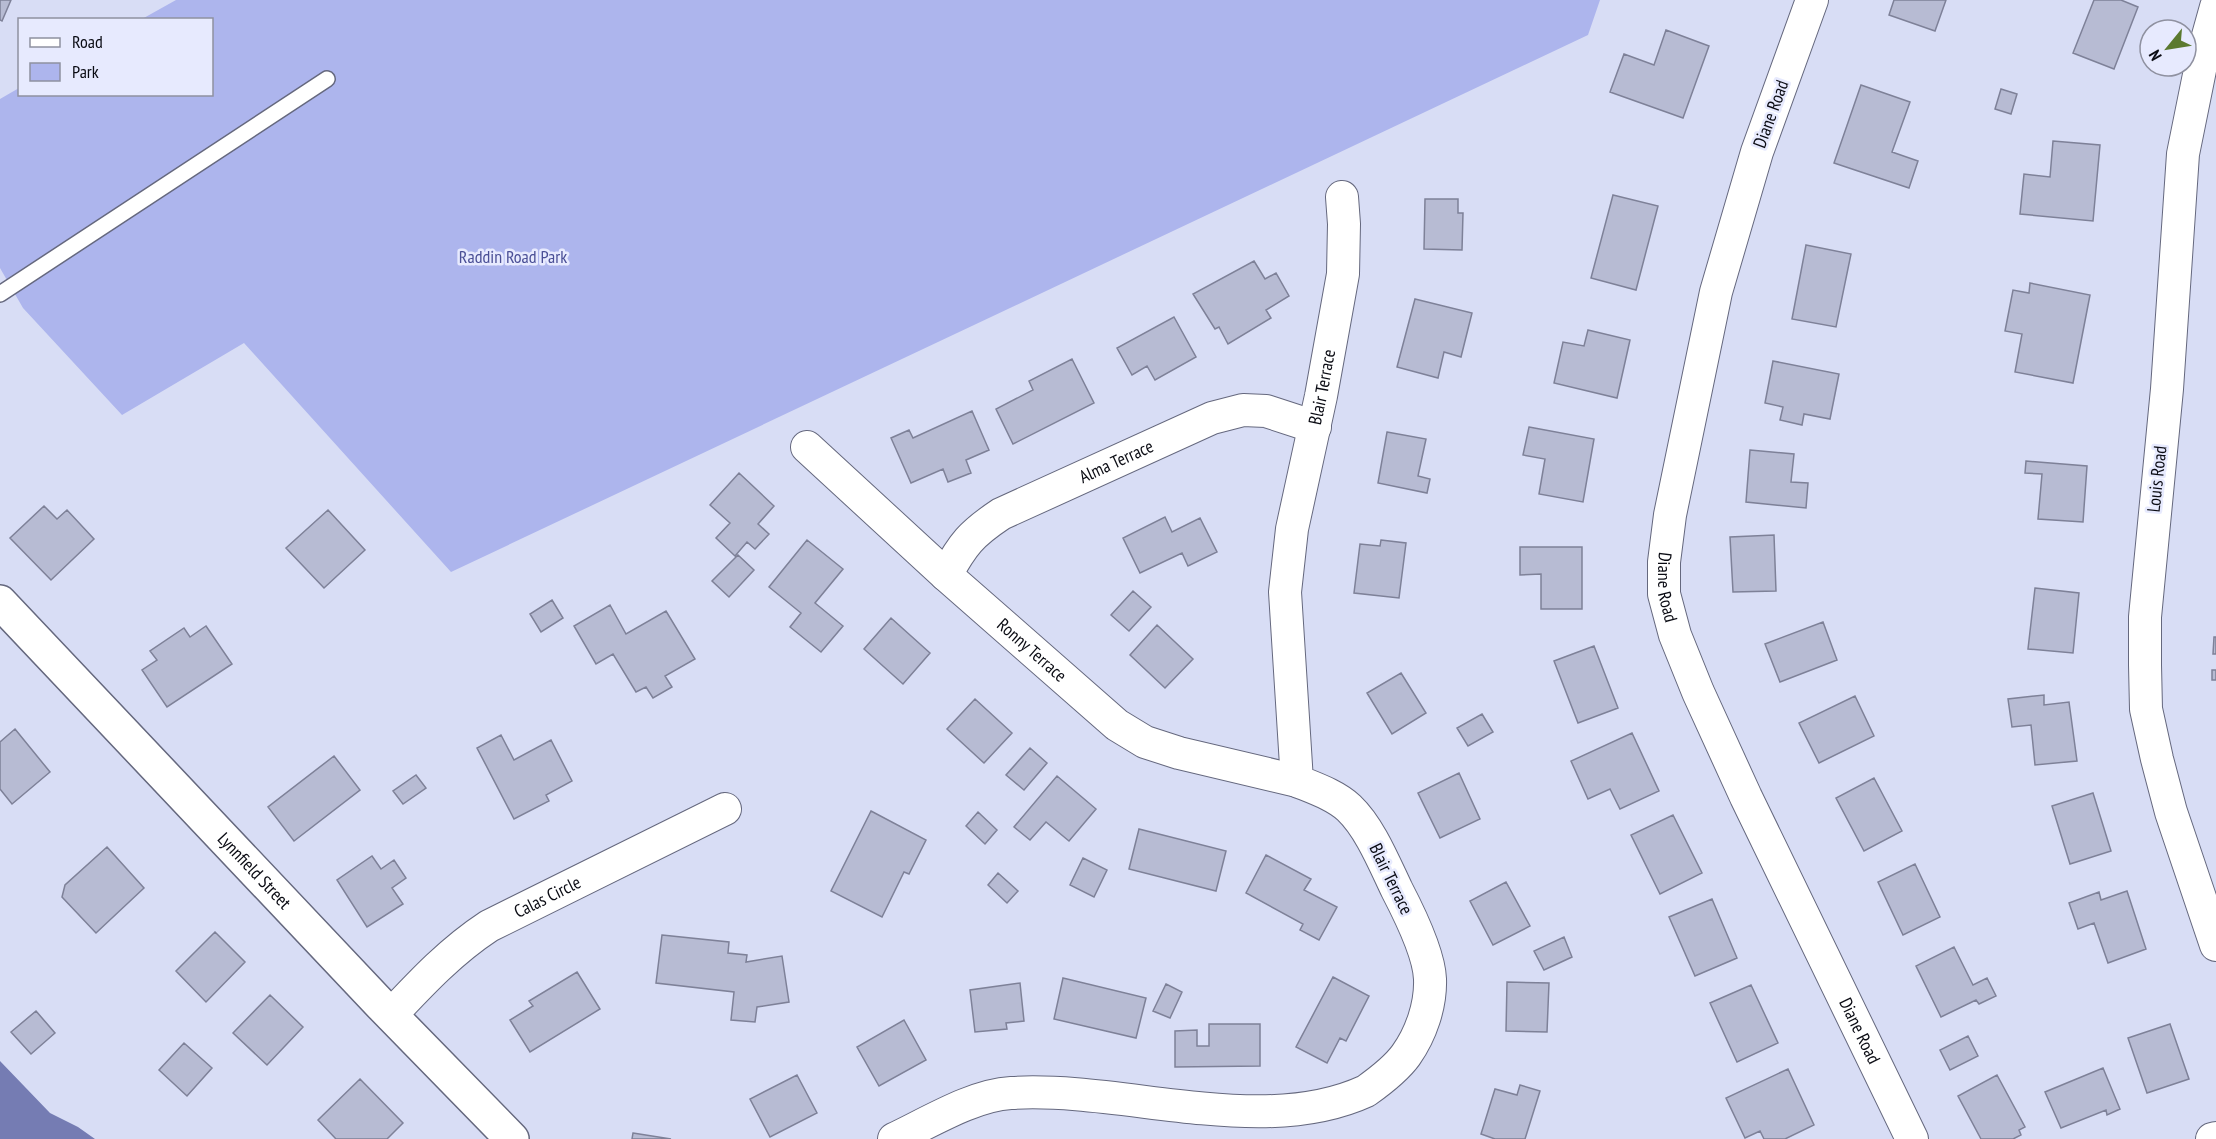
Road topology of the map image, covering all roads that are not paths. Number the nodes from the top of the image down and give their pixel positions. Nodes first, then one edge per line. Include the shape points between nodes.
1 (1812, 0) edge
2 (2216, 7) edge
3 (327, 79) dead end
4 (1342, 197) dead end
5 (0, 294) edge
6 (1315, 427) junction
7 (807, 447) dead end
8 (946, 575) junction
9 (0, 602) edge
10 (1297, 781) junction
11 (725, 809) dead end
12 (2216, 945) edge
13 (391, 1015) junction
14 (512, 1139) edge
15 (894, 1139) edge
16 (1912, 1139) edge

1 - 16 street, Diane Road via 1756,152 1716,292 1670,514 1664,594 1675,635 1736,776
2 - 12 street, Louis Road via 2183,154 2167,389 2145,617 2145,664 2146,709 2157,759
3 - 5 lane
4 - 6 street, Blair Terrace via 1342,274
6 - 8 street, Alma Terrace via 1266,411 1243,410 1212,418 1001,514 978,529 961,547
6 - 10 street, Blair Terrace via 1292,529 1285,592
7 - 8 street, Ronny Terrace
8 - 10 street, Ronny Terrace via 1097,709 1145,742
9 - 13 main road, Lynnfield Street
10 - 15 street, Blair Terrace via 1321,790 1349,808 1372,839 1409,914 1430,978 1418,1038 1402,1061 1375,1085 1350,1102 1319,1114 1243,1120 1076,1095 1008,1093 977,1100
11 - 13 street, Calas Circle via 480,932 443,960
13 - 14 main road, Lynnfield Street

